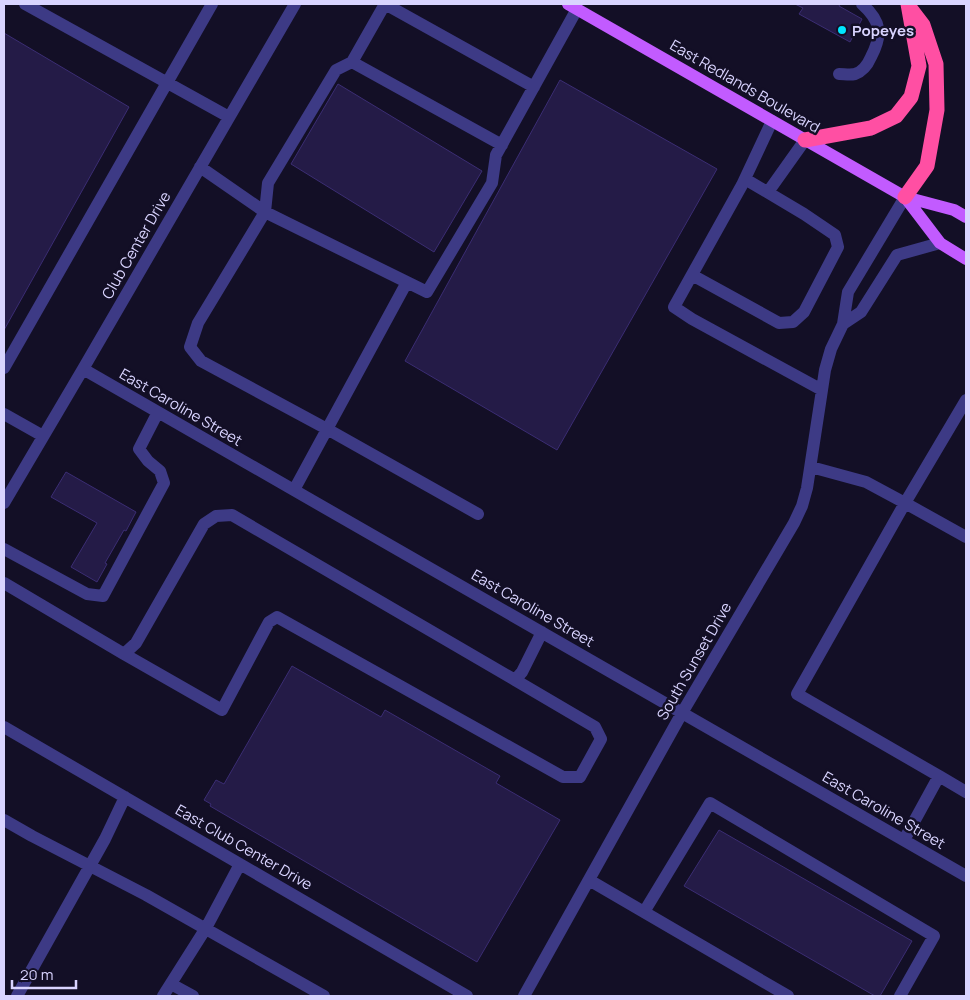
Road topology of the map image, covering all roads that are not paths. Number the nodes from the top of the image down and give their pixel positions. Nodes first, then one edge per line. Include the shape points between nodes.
1 (25, 4) edge
2 (212, 4) edge
3 (295, 4) edge
4 (862, 4) edge
5 (908, 4) edge
6 (572, 6) edge
7 (352, 62) junction
8 (839, 74) dead end
9 (167, 83) junction
10 (534, 87) junction
11 (229, 117) junction
12 (772, 121) junction
13 (805, 140) junction
14 (502, 145) junction
15 (200, 167) junction
16 (745, 179) junction
17 (768, 192) junction
18 (905, 197) junction
19 (265, 212) junction
20 (966, 217) edge
21 (940, 244) junction
22 (966, 258) edge
23 (692, 275) junction
24 (407, 282) junction
25 (843, 324) junction
26 (4, 368) edge
27 (83, 369) junction
28 (822, 390) junction
29 (966, 400) edge
30 (158, 412) junction
31 (4, 414) edge
32 (327, 429) junction
33 (43, 436) junction
34 (810, 468) junction
35 (294, 490) junction
36 (4, 503) edge
37 (905, 503) junction
38 (478, 514) dead end
39 (966, 537) edge
40 (4, 549) edge
41 (4, 583) edge
42 (542, 632) junction
43 (124, 654) junction
44 (515, 680) junction
45 (682, 713) junction
46 (4, 727) edge
47 (940, 776) junction
48 (966, 792) edge
49 (125, 797) junction
50 (4, 820) edge
51 (904, 840) junction
52 (240, 864) junction
53 (90, 866) junction
54 (966, 876) edge
55 (589, 880) junction
56 (644, 912) junction
57 (206, 928) junction
58 (171, 984) junction
59 (21, 995) edge
60 (163, 996) edge
61 (193, 996) edge
62 (324, 996) edge
63 (467, 996) edge
64 (524, 996) edge
65 (788, 996) edge
66 (900, 996) edge

1 - 9 street
2 - 9 street
3 - 11 street, Club Center Drive
4 - 8 street via 876,22 878,44 861,71
5 - 13 highway via 920,66 911,97 896,116 872,128
5 - 18 highway via 923,26 936,64 937,110 927,166
6 - 10 street
6 - 12 main road, East Redlands Boulevard
7 - 10 street via 385,4
7 - 14 street
7 - 19 street via 336,70 268,182
9 - 11 street
9 - 26 street
10 - 14 street
11 - 15 street, Club Center Drive
12 - 13 main road, East Redlands Boulevard
12 - 16 street
13 - 17 street
13 - 18 main road, East Redlands Boulevard
14 - 24 street via 496,155 492,183 427,292
15 - 19 street
15 - 27 street, Club Center Drive
16 - 17 street
16 - 23 street
17 - 23 street via 834,235 838,247 804,312 793,322 779,323
18 - 20 main road, East Redlands Boulevard via 954,210
18 - 21 main road, East Redlands Boulevard
18 - 25 street, South Sunset Drive via 848,292
19 - 24 street
19 - 32 street via 198,323 190,347 201,361
21 - 22 main road, East Redlands Boulevard
21 - 25 street, South Sunset Drive via 898,255 861,312
23 - 28 street via 674,307
24 - 32 street
25 - 28 street, South Sunset Drive via 824,370
27 - 30 street, East Caroline Street
27 - 33 street, Club Center Drive
28 - 34 street, South Sunset Drive
29 - 37 street
30 - 35 street, East Caroline Street
30 - 40 street via 139,449 160,471 164,483 103,596 88,594
31 - 33 street
32 - 35 street
32 - 38 street
33 - 36 street, Club Center Drive
34 - 37 street via 866,482
34 - 45 street, South Sunset Drive via 802,506 794,523
35 - 42 street, East Caroline Street
37 - 39 street
37 - 47 street via 797,694
41 - 43 street
42 - 44 street
42 - 45 street, East Caroline Street
43 - 44 street via 136,643 204,524 216,516 232,515
43 - 44 street via 222,710 269,622 277,617 563,777 580,777 601,739 595,727
45 - 51 street, East Caroline Street
45 - 55 street, South Sunset Drive
46 - 49 street, East Club Center Drive
47 - 48 street
47 - 51 street
49 - 52 street, East Club Center Drive
49 - 53 street
50 - 53 street
51 - 54 street, East Caroline Street
52 - 57 street
52 - 63 street, East Club Center Drive
53 - 57 street
53 - 59 street
55 - 56 street
55 - 64 street, South Sunset Drive
56 - 65 street
56 - 66 street via 710,803 934,936
57 - 58 street
57 - 62 street
58 - 60 street
58 - 61 street

